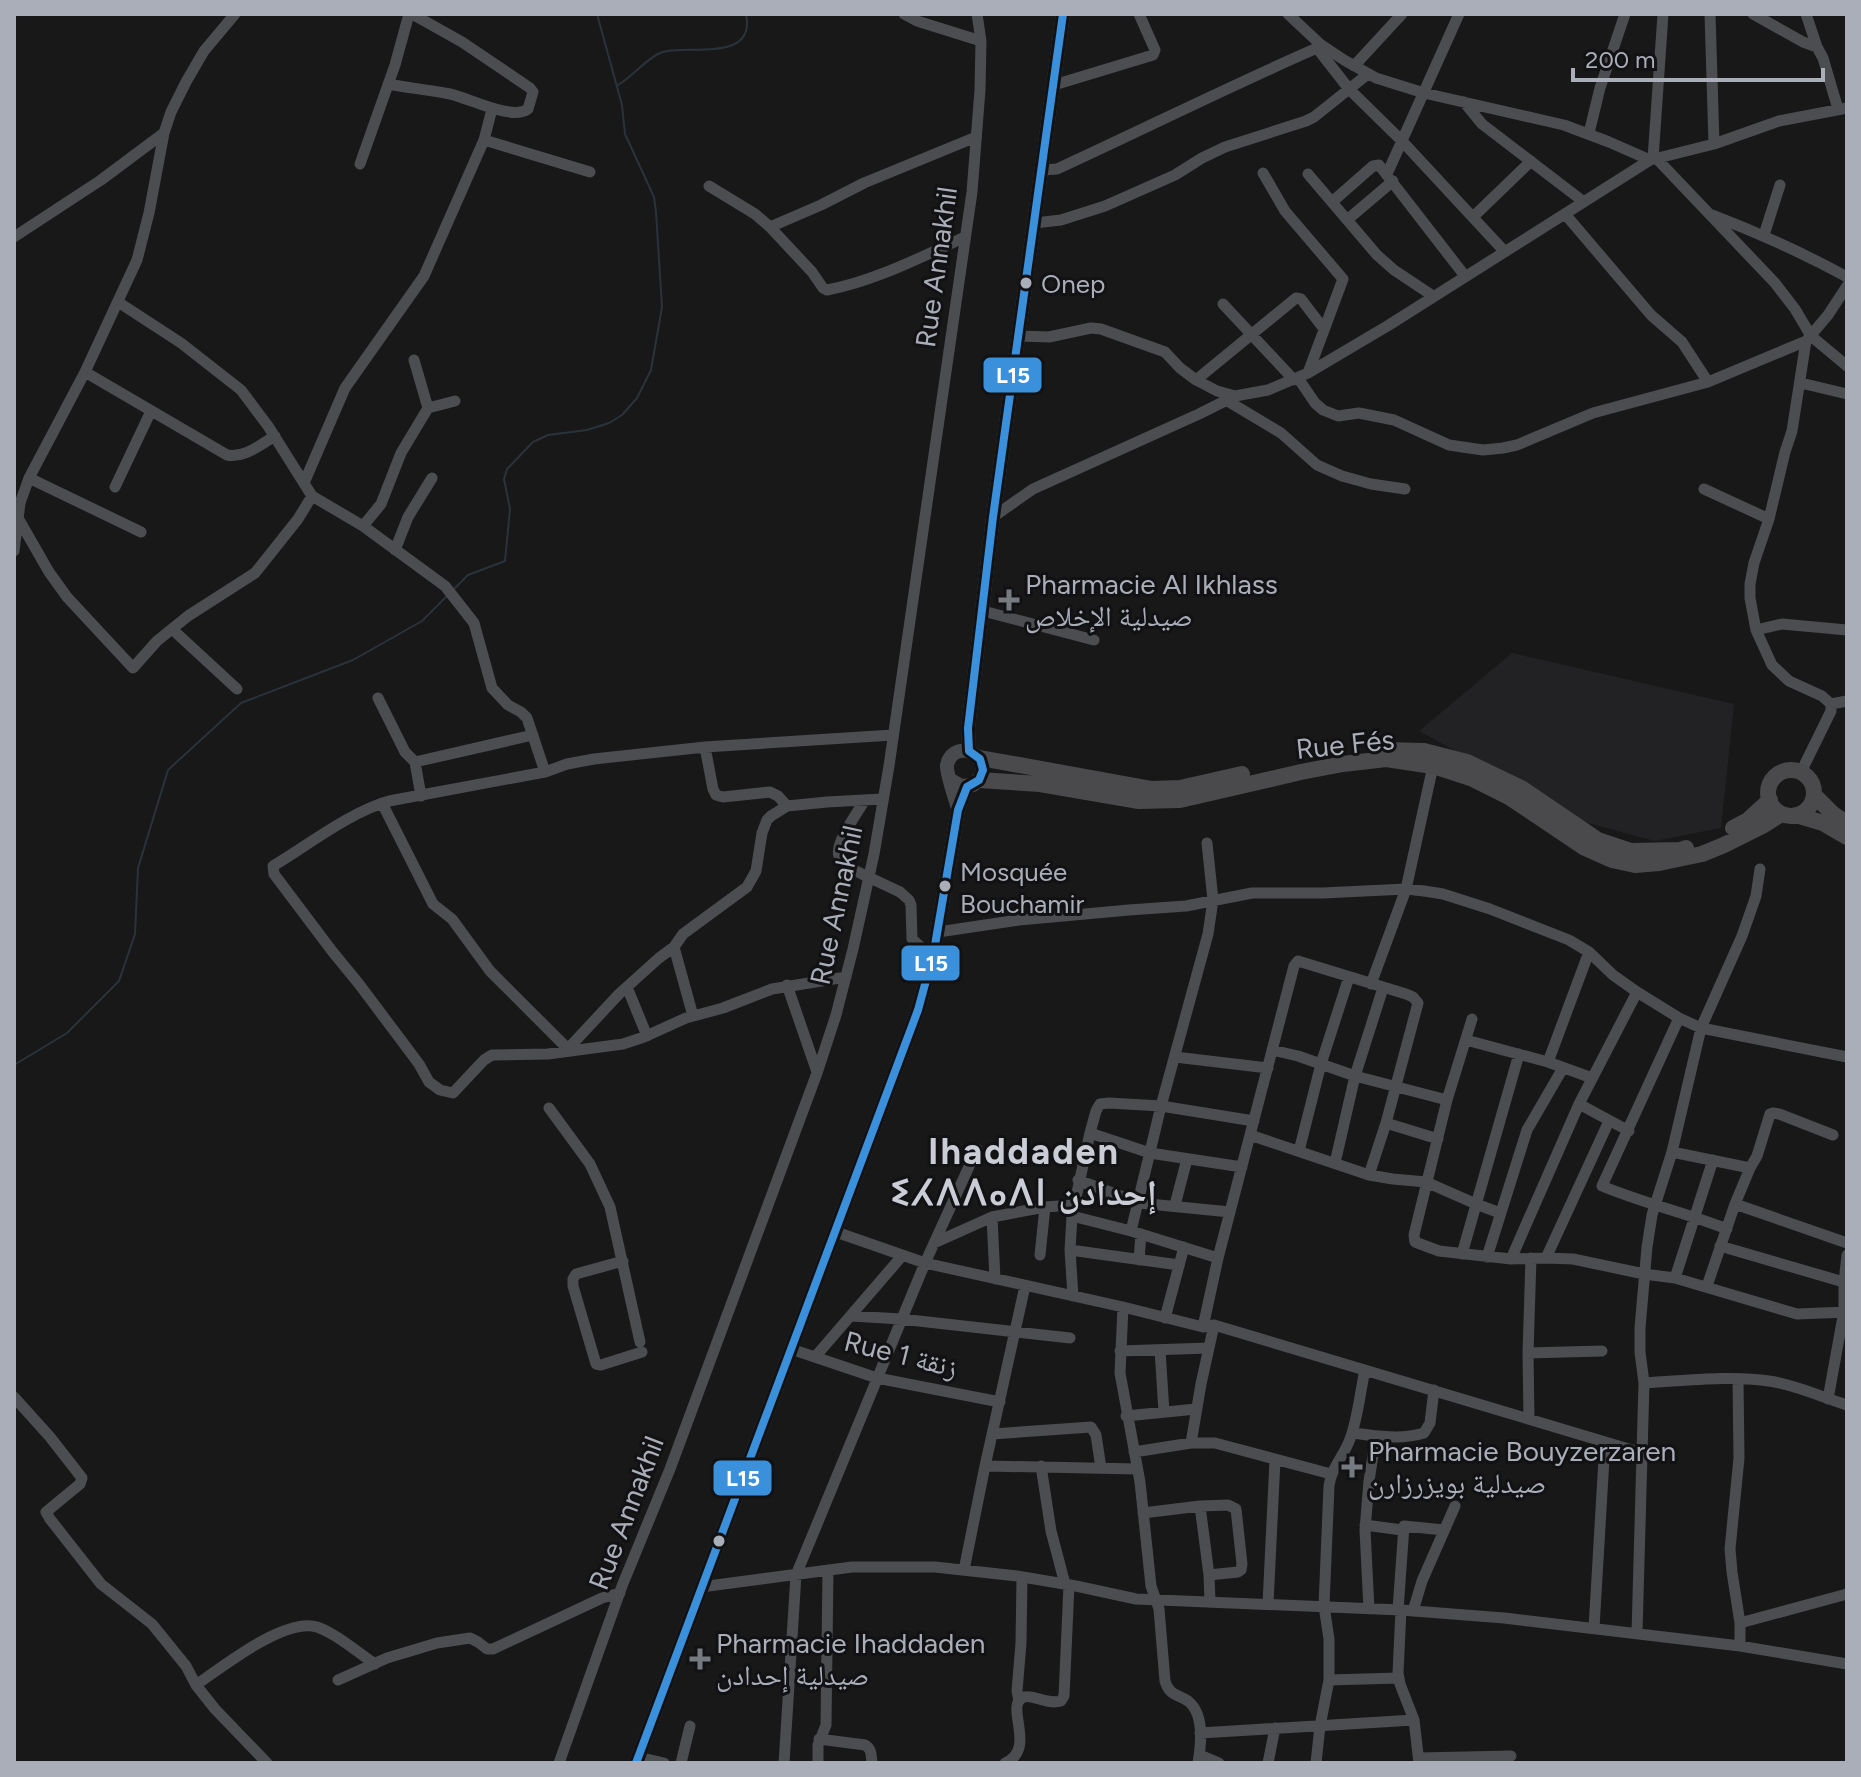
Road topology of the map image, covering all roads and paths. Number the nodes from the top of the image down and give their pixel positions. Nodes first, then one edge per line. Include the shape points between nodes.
1 (235, 14) edge
2 (411, 14) edge
3 (904, 14) edge
4 (977, 14) edge
5 (1063, 14) edge
6 (1139, 14) edge
7 (1288, 14) edge
8 (1402, 14) edge
9 (1459, 14) edge
10 (1625, 14) edge
11 (1663, 14) edge
12 (1710, 14) edge
13 (1753, 14) edge
14 (1806, 14) edge
15 (981, 41) junction
16 (1319, 46) junction
17 (1817, 47) junction
18 (1354, 66) junction
19 (1368, 74) junction
20 (388, 84) junction
21 (1054, 85) junction
22 (1349, 89) junction
23 (1424, 93) junction
24 (1464, 102) junction
25 (1842, 108) edge
26 (492, 109) junction
27 (164, 133) junction
28 (1589, 133) junction
29 (976, 137) junction
30 (484, 140) junction
31 (1402, 141) junction
32 (1714, 144) junction
33 (1654, 159) junction
34 (1531, 161) junction
35 (360, 164) dead end
36 (1042, 170) junction
37 (590, 172) dead end
38 (1263, 173) dead end
39 (1308, 174) dead end
40 (1390, 178) junction
41 (1780, 185) dead end
42 (709, 186) dead end
43 (1332, 202) junction
44 (1584, 202) junction
45 (1708, 213) junction
46 (1565, 214) junction
47 (1473, 217) junction
48 (1347, 220) junction
49 (1035, 223) junction
50 (770, 227) junction
51 (1764, 235) junction
52 (14, 237) edge
53 (965, 237) junction
54 (1505, 252) junction
55 (1465, 276) junction
56 (1847, 277) edge
57 (1847, 286) edge
58 (1433, 296) junction
59 (118, 302) junction
60 (1223, 304) dead end
61 (1324, 329) junction
62 (1251, 334) junction
63 (1019, 336) junction
64 (1808, 339) junction
65 (414, 360) dead end
66 (1847, 366) edge
67 (85, 372) junction
68 (1300, 377) junction
69 (1196, 380) junction
70 (1708, 382) junction
71 (1801, 383) junction
72 (1847, 394) edge
73 (1230, 398) junction
74 (455, 401) dead end
75 (428, 408) junction
76 (151, 411) junction
77 (275, 436) junction
78 (29, 478) junction
79 (432, 478) dead end
80 (304, 483) junction
81 (115, 487) dead end
82 (1405, 489) dead end
83 (1704, 489) dead end
84 (312, 496) junction
85 (18, 517) junction
86 (993, 517) junction
87 (1769, 519) junction
88 (363, 526) junction
89 (141, 532) dead end
90 (395, 550) junction
91 (14, 551) edge
92 (983, 611) junction
93 (172, 629) junction
94 (1756, 630) junction
95 (1847, 630) edge
96 (1094, 640) dead end
97 (237, 689) dead end
98 (378, 698) dead end
99 (1847, 701) edge
100 (1831, 707) junction
101 (533, 735) junction
102 (893, 735) junction
103 (705, 747) junction
104 (969, 754) junction
105 (415, 762) junction
106 (1433, 766) junction
107 (545, 772) junction
108 (1801, 772) junction
109 (951, 780) junction
110 (973, 783) junction
111 (1814, 795) junction
112 (421, 796) junction
113 (882, 799) junction
114 (865, 800) junction
115 (1770, 800) junction
116 (382, 803) junction
117 (787, 806) junction
118 (958, 810) junction
119 (1788, 814) junction
120 (1847, 823) edge
121 (1847, 837) edge
122 (1207, 843) dead end
123 (1760, 869) dead end
124 (1406, 889) junction
125 (1213, 900) junction
126 (938, 932) junction
127 (674, 947) junction
128 (934, 951) junction
129 (1589, 952) junction
130 (846, 977) junction
131 (1349, 977) junction
132 (787, 985) junction
133 (1377, 986) junction
134 (627, 987) junction
135 (1637, 992) junction
136 (693, 1016) junction
137 (1679, 1018) junction
138 (1472, 1019) dead end
139 (1701, 1028) junction
140 (647, 1036) junction
141 (1466, 1040) junction
142 (1272, 1050) junction
143 (567, 1051) junction
144 (1519, 1054) junction
145 (1175, 1057) junction
146 (1847, 1057) edge
147 (1548, 1062) junction
148 (1321, 1064) junction
149 (1268, 1068) junction
150 (1563, 1068) junction
151 (817, 1073) junction
152 (1355, 1076) junction
153 (1592, 1078) junction
154 (1395, 1087) junction
155 (1447, 1100) junction
156 (1579, 1104) junction
157 (1161, 1106) junction
158 (549, 1108) dead end
159 (1254, 1121) junction
160 (1609, 1121) junction
161 (1386, 1123) junction
162 (1629, 1131) junction
163 (1090, 1133) junction
164 (1250, 1135) junction
165 (1833, 1135) dead end
166 (1438, 1139) junction
167 (977, 1149) dead end
168 (1299, 1151) junction
169 (1672, 1152) junction
170 (1150, 1153) junction
171 (1187, 1159) junction
172 (1713, 1160) junction
173 (1335, 1163) junction
174 (1242, 1167) junction
175 (1750, 1168) junction
176 (1369, 1175) junction
177 (1583, 1178) junction
178 (1078, 1180) junction
179 (1426, 1182) junction
180 (1602, 1186) junction
181 (1139, 1203) junction
182 (1476, 1204) junction
183 (1735, 1204) junction
184 (1175, 1205) junction
185 (1655, 1205) junction
186 (1045, 1207) junction
187 (1072, 1210) junction
188 (1230, 1212) junction
189 (1500, 1213) junction
190 (1696, 1216) junction
191 (992, 1217) junction
192 (1727, 1229) junction
193 (836, 1232) junction
194 (1136, 1233) junction
195 (934, 1243) junction
196 (1847, 1243) edge
197 (1720, 1246) junction
198 (1184, 1247) junction
199 (1070, 1250) junction
200 (1462, 1254) junction
201 (1040, 1255) dead end
202 (1847, 1255) edge
203 (902, 1256) junction
204 (1487, 1257) junction
205 (1218, 1258) junction
206 (1531, 1258) junction
207 (1546, 1258) junction
208 (1511, 1259) junction
209 (1139, 1260) junction
210 (623, 1261) junction
211 (925, 1263) junction
212 (1179, 1265) junction
213 (1644, 1274) junction
214 (1675, 1278) junction
215 (995, 1279) junction
216 (1845, 1282) edge
217 (1025, 1286) junction
218 (1707, 1286) junction
219 (1073, 1296) junction
220 (1123, 1307) junction
221 (1845, 1312) edge
222 (851, 1316) junction
223 (1165, 1318) junction
224 (901, 1319) junction
225 (1208, 1326) junction
226 (1016, 1333) junction
227 (1070, 1338) dead end
228 (1209, 1348) junction
229 (791, 1349) junction
230 (1160, 1350) junction
231 (1120, 1351) junction
232 (1602, 1351) dead end
233 (1528, 1353) junction
234 (815, 1357) junction
235 (1834, 1359) junction
236 (1847, 1363) edge
237 (1365, 1370) junction
238 (877, 1378) junction
239 (1738, 1379) junction
240 (1644, 1383) junction
241 (1434, 1390) junction
242 (14, 1397) edge
243 (1828, 1399) junction
244 (1000, 1402) junction
245 (1847, 1405) edge
246 (1196, 1409) junction
247 (1164, 1412) junction
248 (1126, 1416) junction
249 (1529, 1419) junction
250 (1353, 1433) junction
251 (992, 1434) junction
252 (1376, 1436) junction
253 (1605, 1442) junction
254 (1191, 1443) junction
255 (1134, 1452) junction
256 (1642, 1453) junction
257 (1275, 1460) junction
258 (985, 1466) junction
259 (1041, 1466) junction
260 (1101, 1468) junction
261 (1137, 1469) junction
262 (1331, 1474) junction
263 (1200, 1506) junction
264 (1455, 1506) dead end
265 (1143, 1513) junction
266 (1365, 1525) junction
267 (1402, 1530) junction
268 (1444, 1530) junction
269 (828, 1570) junction
270 (964, 1570) junction
271 (796, 1575) junction
272 (1209, 1575) junction
273 (1022, 1577) junction
274 (1067, 1585) junction
275 (701, 1587) junction
276 (620, 1593) junction
277 (1847, 1594) edge
278 (1155, 1599) junction
279 (1210, 1602) junction
280 (1268, 1604) junction
281 (1324, 1606) junction
282 (1369, 1609) junction
283 (1404, 1610) junction
284 (1740, 1623) junction
285 (1594, 1628) junction
286 (1637, 1633) junction
287 (1740, 1646) junction
288 (375, 1664) junction
289 (1847, 1664) edge
290 (1399, 1678) junction
291 (338, 1680) dead end
292 (1329, 1680) junction
293 (196, 1685) junction
294 (1019, 1701) junction
295 (1414, 1720) junction
296 (690, 1726) dead end
297 (1320, 1726) junction
298 (1275, 1728) junction
299 (1200, 1733) junction
300 (819, 1739) junction
301 (1511, 1756) dead end
302 (1199, 1759) edge
303 (637, 1760) edge
304 (1419, 1761) edge
305 (267, 1763) edge
306 (559, 1763) edge
307 (664, 1763) edge
308 (681, 1763) edge
309 (784, 1763) edge
310 (818, 1763) edge
311 (872, 1763) edge
312 (1005, 1763) edge
313 (1219, 1763) edge
314 (1268, 1763) edge
315 (1316, 1763) edge

1 - 27 street via 204,51
2 - 20 street
2 - 26 street via 533,90 523,112
3 - 15 street
4 - 15 street, Rue Annakhil
5 - 21 main road
6 - 21 street via 1153,55
7 - 16 street
8 - 18 street
9 - 23 street
10 - 28 street
11 - 33 street
12 - 32 street
13 - 17 street
14 - 17 street
15 - 29 street, Rue Annakhil
16 - 18 street
16 - 22 street
16 - 36 street via 1069,163
17 - 25 street
18 - 19 street
19 - 22 street
19 - 23 street
20 - 26 street via 450,94
20 - 35 street
21 - 36 main road
22 - 31 street
22 - 49 street via 1306,121 1225,147 1105,206
23 - 24 street
23 - 31 street
24 - 28 street
24 - 34 street via 1482,124
25 - 32 street via 1779,121
26 - 30 street
27 - 52 street
27 - 59 street via 137,260
28 - 33 street
29 - 50 street
29 - 53 street, Rue Annakhil
30 - 37 street
30 - 80 street via 424,276 345,388
31 - 40 street
31 - 47 street
32 - 33 street
33 - 44 street
33 - 45 street
34 - 44 street
34 - 47 street
36 - 49 main road
38 - 61 street via 1285,211 1343,276
39 - 43 street
40 - 43 street via 1375,165
40 - 48 street
40 - 55 street
41 - 51 street
42 - 50 street
43 - 48 street
44 - 46 street
45 - 51 street
45 - 64 street via 1781,290
46 - 54 street
46 - 70 street via 1651,315 1682,342
47 - 54 street
48 - 58 street via 1377,255
49 - 63 main road
50 - 53 street via 827,290 891,270
51 - 56 street
53 - 102 street, Rue Annakhil
54 - 55 street
55 - 58 street
57 - 64 street
58 - 68 street
59 - 67 street
59 - 77 street via 241,390
60 - 62 street
61 - 62 street via 1296,298
61 - 68 street
62 - 68 street
62 - 69 street
63 - 69 street via 1101,329 1165,352
63 - 86 main road
64 - 66 street
64 - 70 street
64 - 71 street
65 - 75 street
67 - 76 street
67 - 78 street
68 - 70 street via 1315,403 1338,416 1359,413 1394,420 1449,445 1483,450 1517,445 1593,413
68 - 73 street
69 - 73 street
71 - 72 street
71 - 87 street
73 - 82 street via 1317,465 1371,484
73 - 86 street via 1033,489
74 - 75 street
75 - 88 street via 401,453 381,504
76 - 77 street via 232,457
76 - 81 street
77 - 80 street
78 - 85 street
78 - 89 street
79 - 90 street
80 - 84 street
83 - 87 street
84 - 88 street
84 - 93 street via 255,573
85 - 91 street
85 - 93 street via 67,597 133,668
86 - 92 main road
87 - 94 street via 1750,584
88 - 90 street
90 - 101 street via 458,601 474,623 492,688 527,718
92 - 96 street
92 - 104 main road
93 - 97 street
94 - 95 street via 1782,624
94 - 100 street via 1768,660 1782,676 1822,696
98 - 105 street
99 - 100 street
100 - 108 street
101 - 105 street
101 - 107 street
102 - 103 street
102 - 113 street, Rue Annakhil
103 - 107 street via 594,759
103 - 117 street via 716,795 770,792
104 - 109 main road via 949,761
104 - 110 main road via 983,766
104 - 115 highway, Rue Fés via 1152,789 1373,750 1424,751 1495,775 1598,840 1631,851 1680,850 1721,835
105 - 112 street
106 - 110 highway, Rue Fés via 1386,759 1343,764 1180,800 1139,801 1040,784
106 - 119 highway, Rue Fés via 1509,797 1585,848 1635,865 1702,854
106 - 124 street
107 - 112 street
108 - 111 highway
108 - 115 highway via 1790,770 1772,780
109 - 110 main road, Rue Fés
109 - 118 main road
110 - 118 main road
111 - 119 highway via 1805,811
111 - 120 highway
112 - 116 street
113 - 114 street
113 - 130 street, Rue Annakhil
114 - 117 street
114 - 128 street, bridge via 840,841 838,855 844,864 909,900 912,939
115 - 119 highway via 1773,808
116 - 143 street via 433,904
116 - 143 street via 273,866 274,874 434,1087 453,1093 492,1055
117 - 127 street via 765,824 756,871 747,887 683,934
118 - 126 main road
119 - 121 highway via 1823,823
122 - 125 street
123 - 139 street via 1742,936
124 - 125 street via 1252,893
124 - 129 street via 1490,909
124 - 133 street
125 - 126 street
125 - 145 street
126 - 128 main road
127 - 134 street
127 - 136 street
128 - 193 main road via 918,1010
129 - 135 street
129 - 147 street
130 - 132 street
130 - 151 street, Rue Annakhil
131 - 133 street
131 - 142 street via 1297,962
131 - 148 street
132 - 136 street
132 - 151 street
133 - 152 street
133 - 154 street via 1413,997 1418,1004
134 - 140 street
134 - 143 street
135 - 137 street
135 - 153 street
136 - 140 street
137 - 139 street
137 - 162 street
138 - 141 street
139 - 146 street
139 - 169 street
140 - 143 street
141 - 144 street
141 - 155 street
142 - 148 street
142 - 149 street
144 - 147 street
144 - 182 street
145 - 149 street
145 - 157 street
147 - 150 street
148 - 152 street
148 - 168 street
149 - 159 street
150 - 153 street
150 - 189 street via 1527,1130
151 - 276 street, Rue Annakhil
152 - 154 street
152 - 173 street
153 - 156 street
154 - 155 street
154 - 161 street
155 - 166 street
156 - 160 street
156 - 208 street
157 - 159 street
157 - 163 street via 1100,1104
157 - 170 street
158 - 210 street via 602,1187
159 - 164 street
160 - 162 street
160 - 177 street
161 - 166 street
161 - 176 street
162 - 180 street
163 - 170 street
163 - 178 street
164 - 168 street
164 - 174 street
165 - 175 street via 1771,1113
166 - 179 street
167 - 195 street
168 - 173 street
169 - 172 street
169 - 185 street
170 - 171 street
170 - 181 street
171 - 174 street
171 - 184 street
172 - 175 street
172 - 190 street
173 - 176 street
174 - 188 street
175 - 183 street
176 - 179 street
177 - 180 street
177 - 207 street
178 - 181 street
178 - 187 street
179 - 182 street
179 - 200 street via 1414,1240
180 - 185 street
181 - 184 street
181 - 194 street
182 - 189 street
182 - 200 street
183 - 192 street
183 - 196 street
184 - 188 street
185 - 190 street
185 - 213 street
186 - 187 street
186 - 191 street
186 - 201 street
187 - 194 street
187 - 199 street
188 - 205 street
189 - 204 street
190 - 192 street
190 - 214 street
191 - 195 street
191 - 215 street
192 - 197 street
193 - 203 street
193 - 229 main road
194 - 198 street
194 - 209 street
195 - 211 street
197 - 216 street
197 - 218 street
198 - 205 street
198 - 212 street
199 - 209 street
199 - 219 street
200 - 204 street
202 - 216 street
203 - 211 street
203 - 222 street
204 - 208 street
205 - 225 street
206 - 207 street
206 - 208 street
206 - 233 street
207 - 213 street
209 - 212 street
210 - 210 street via 641,1347 596,1364 573,1279
211 - 215 street
211 - 224 street
212 - 223 street
213 - 214 street
213 - 240 street
214 - 218 street
215 - 217 street
216 - 221 street
217 - 219 street
217 - 226 street
218 - 221 street via 1797,1314
219 - 220 street
220 - 223 street
220 - 231 street
221 - 235 street
222 - 224 street
222 - 234 street
223 - 225 street
224 - 226 street
224 - 238 street
225 - 228 street
225 - 237 street
226 - 227 street
226 - 244 street
228 - 230 street
228 - 246 street
229 - 234 street, Rue 1 زنقة
229 - 275 main road
230 - 231 street
230 - 247 street
231 - 248 street
232 - 233 street
233 - 249 street
234 - 238 street, Rue 1 زنقة
235 - 236 street
235 - 243 street
237 - 241 street
237 - 250 street
238 - 244 street, Rue 1 زنقة
238 - 271 street
239 - 240 street
239 - 243 street via 1791,1385
239 - 284 street via 1739,1458 1730,1549
240 - 256 street
241 - 249 street
241 - 252 street via 1426,1432
242 - 293 street via 82,1478 46,1512 50,1519 101,1584 152,1624
243 - 245 street
244 - 251 street
246 - 247 street
246 - 254 street
247 - 248 street
248 - 255 street
249 - 253 street
250 - 252 street
250 - 262 street
251 - 258 street
251 - 260 street via 1089,1426 1095,1432
252 - 266 street
253 - 256 street
253 - 285 street
254 - 255 street
254 - 257 street via 1215,1443
255 - 261 street
256 - 286 street
257 - 262 street
257 - 280 street
258 - 259 street
258 - 270 street
259 - 260 street
259 - 274 street via 1049,1523
260 - 261 street
261 - 265 street
262 - 281 street
263 - 265 street
263 - 272 street
263 - 272 street via 1236,1509 1241,1570
264 - 268 street
265 - 278 street
266 - 267 street
266 - 282 street
267 - 268 street via 1405,1525
267 - 283 street
268 - 283 street
269 - 270 street
269 - 271 street
269 - 300 street via 826,1725
270 - 273 street
271 - 275 street
271 - 309 street
272 - 279 street
273 - 274 street
273 - 294 street
274 - 278 street
274 - 294 street via 1064,1696 1054,1703 1029,1696
275 - 303 main road
276 - 288 street via 493,1649 474,1639 460,1639
276 - 306 street, Rue Annakhil
277 - 284 street
278 - 279 street
278 - 299 street via 1166,1686 1193,1707
279 - 280 street
280 - 281 street
281 - 282 street
281 - 292 street
282 - 283 street
283 - 285 street
283 - 290 street
284 - 287 street
285 - 286 street
286 - 287 street
287 - 289 street
288 - 291 street
288 - 293 street via 318,1627 295,1627
290 - 292 street
290 - 295 street
292 - 297 street
293 - 305 street
294 - 312 street via 1019,1750
295 - 297 street
295 - 304 street
296 - 308 street
297 - 298 street
297 - 315 street
298 - 299 street
298 - 314 street
299 - 302 street
300 - 310 street
300 - 311 street via 865,1745
301 - 304 street
302 - 313 street
303 - 307 street

